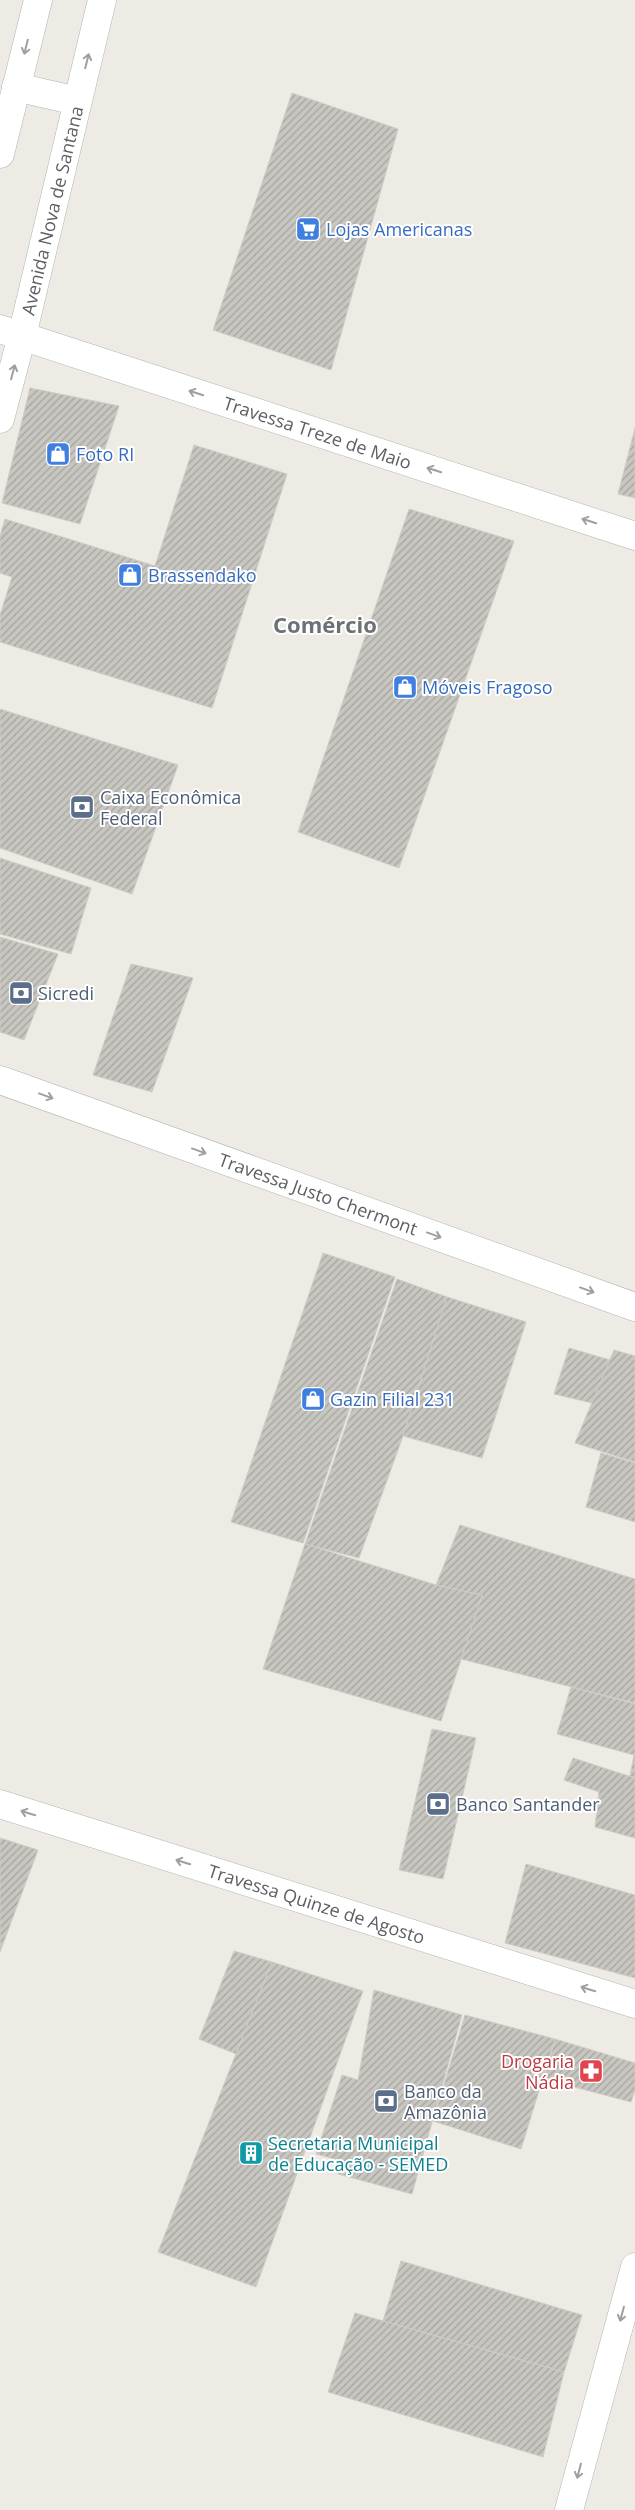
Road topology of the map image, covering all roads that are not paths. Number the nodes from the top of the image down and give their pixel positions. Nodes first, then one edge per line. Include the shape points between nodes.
1 (38, 0) edge
2 (102, 0) edge
3 (16, 88) junction
4 (76, 101) junction
5 (0, 154) edge
6 (11, 333) edge
7 (0, 419) edge
8 (635, 536) edge
9 (0, 1080) edge
10 (635, 1307) edge
11 (0, 1804) edge
12 (635, 2004) edge
13 (635, 2267) edge
14 (569, 2510) edge

1 -> 3 street
4 -> 2 street, Avenida Nova de Santana
3 - 4 street
3 - 5 street
4 - 6 street, Avenida Nova de Santana
7 -> 6 street, Avenida Nova de Santana
8 -> 6 street, Travessa Treze de Maio
9 -> 10 street, Travessa Justo Chermont
12 -> 11 street, Travessa Quinze de Agosto
13 -> 14 street

